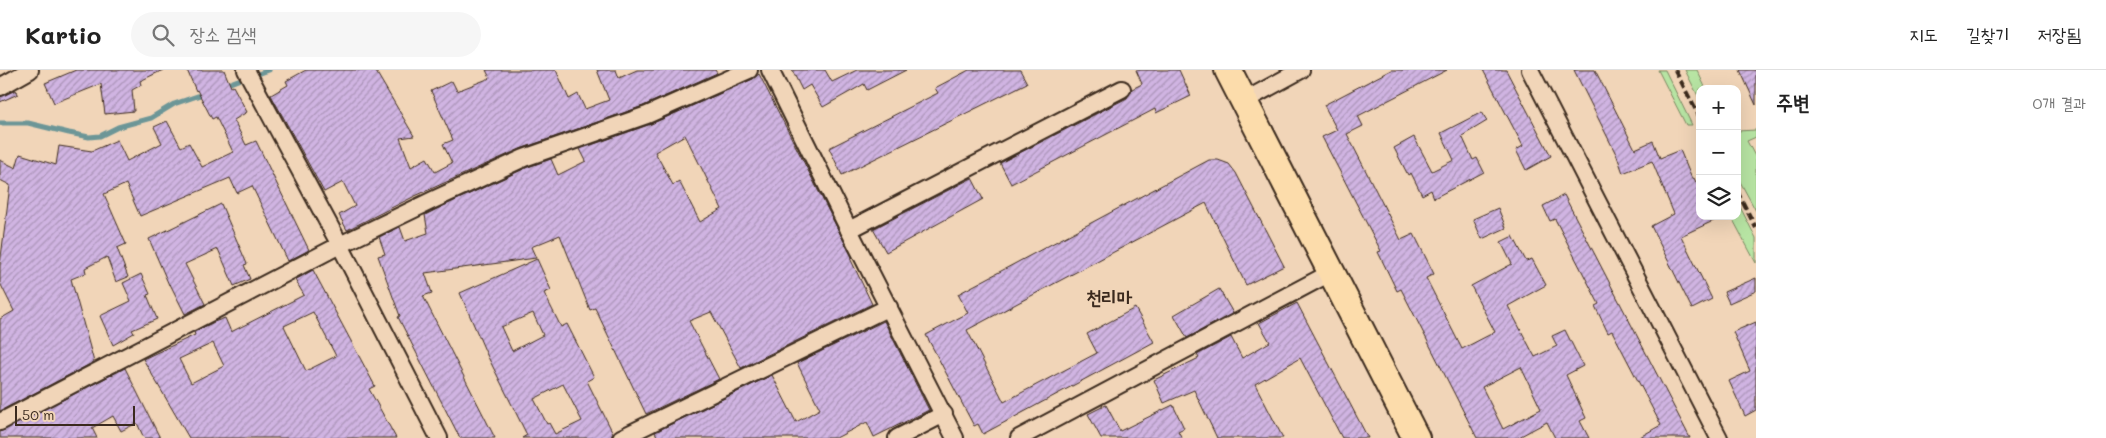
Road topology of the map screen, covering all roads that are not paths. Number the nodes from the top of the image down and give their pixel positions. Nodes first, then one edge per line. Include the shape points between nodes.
1 (30, 70) edge
2 (246, 70) edge
3 (749, 70) edge
4 (770, 70) edge
5 (1228, 70) edge
6 (1301, 70) edge
7 (1530, 70) edge
8 (0, 87) edge
9 (1122, 88) dead end
10 (1244, 101) junction
11 (849, 230) junction
12 (340, 245) junction
13 (1332, 272) junction
14 (889, 307) junction
15 (944, 414) junction
16 (0, 422) edge
17 (1711, 435) edge
18 (439, 438) edge
19 (621, 438) edge
20 (897, 438) edge
21 (956, 438) edge
22 (1020, 438) edge
23 (1416, 438) edge

1 - 8 street
2 - 12 street
3 - 12 street via 647,115 524,158
4 - 11 street
5 - 10 main road
6 - 10 street
7 - 17 street
9 - 11 street
10 - 13 main road
11 - 14 street
12 - 16 street
12 - 18 street
13 - 22 street
13 - 23 main road
14 - 15 street
14 - 19 street
15 - 20 street
15 - 21 street

